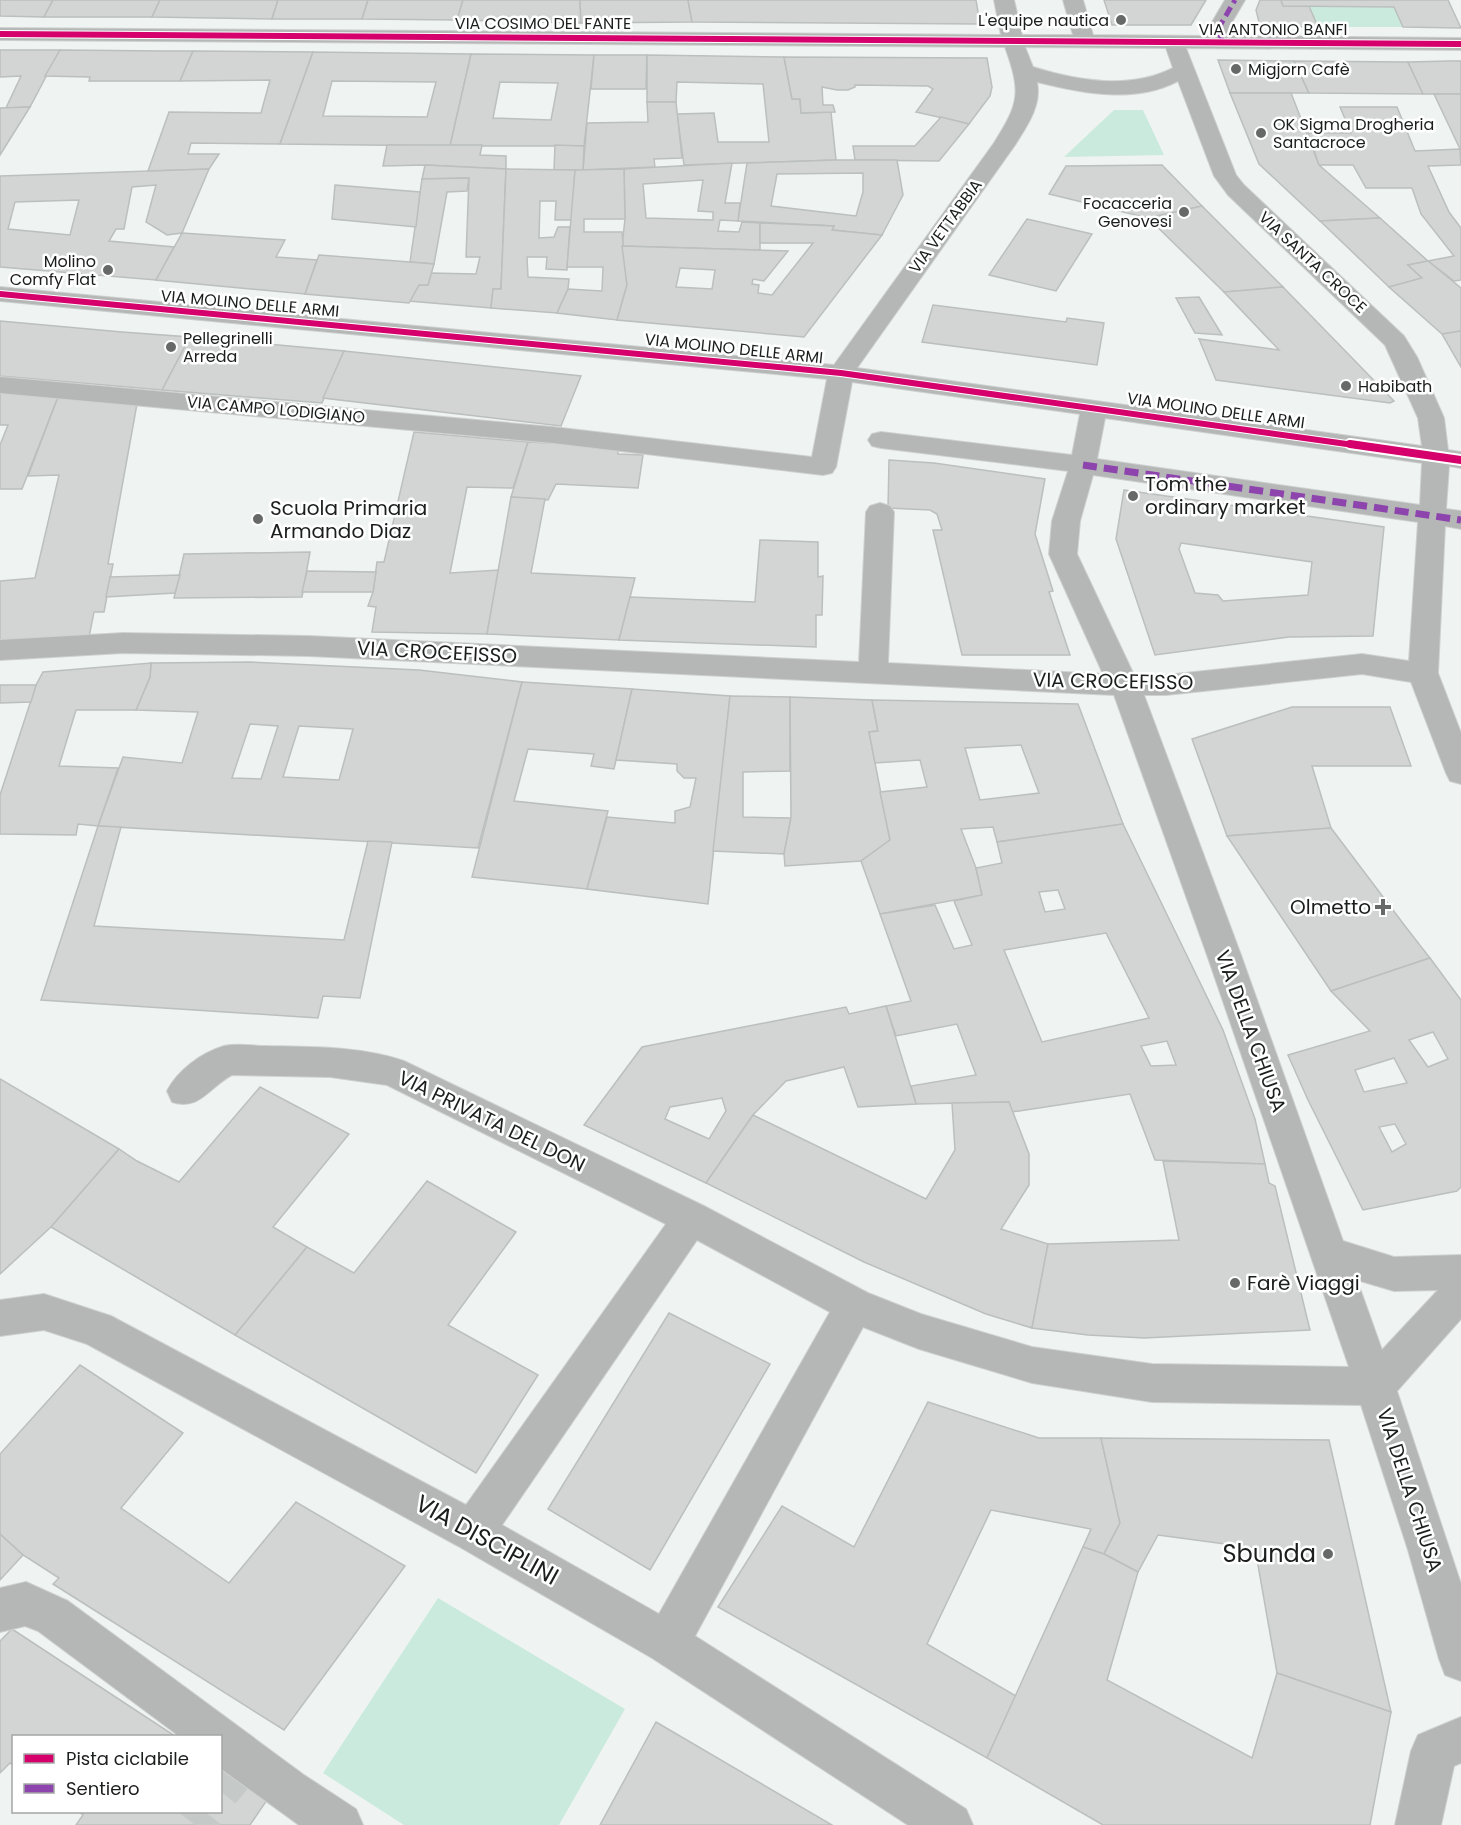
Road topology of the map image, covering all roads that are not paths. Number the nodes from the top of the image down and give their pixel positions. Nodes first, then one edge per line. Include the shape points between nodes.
1 (1004, 0) edge
2 (1073, 0) edge
3 (1235, 0) edge
4 (0, 34) edge
5 (1013, 42) junction
6 (1085, 42) junction
7 (1174, 43) junction
8 (1223, 44) junction
9 (1461, 44) edge
10 (1184, 70) junction
11 (1024, 71) junction
12 (0, 294) edge
13 (841, 374) junction
14 (0, 385) edge
15 (1094, 408) junction
16 (881, 440) dead end
17 (1448, 458) edge
18 (1083, 465) junction
19 (880, 512) dead end
20 (1432, 516) junction
21 (1461, 520) edge
22 (0, 650) edge
23 (873, 673) junction
24 (1423, 673) junction
25 (1125, 685) junction
26 (1461, 773) edge
27 (185, 1090) dead end
28 (692, 1218) junction
29 (1329, 1254) junction
30 (1461, 1272) edge
31 (1461, 1292) edge
32 (854, 1305) junction
33 (0, 1318) edge
34 (1375, 1386) junction
35 (473, 1531) junction
36 (0, 1610) edge
37 (667, 1642) junction
38 (1461, 1659) edge
39 (206, 1735) edge
40 (1461, 1740) edge
41 (228, 1752) edge
42 (340, 1825) edge
43 (950, 1825) edge
44 (1418, 1825) edge

1 - 5 street, VIA VETTABBIA
2 - 6 street
3 - 8 street via 1218,29
4 - 5 street, VIA COSIMO DEL FANTE
5 - 6 street, VIA COSIMO DEL FANTE
5 - 11 street, VIA VETTABBIA
6 - 7 street, VIA ANTONIO BANFI
7 - 8 street, VIA ANTONIO BANFI
7 - 10 street, VIA SANTA CROCE
8 - 9 street, VIA ANTONIO BANFI
10 - 11 street via 1161,82 1112,87 1053,81
10 - 17 street, VIA SANTA CROCE via 1225,176 1395,341
11 - 13 street, VIA VETTABBIA via 1028,90 1016,126
12 - 13 street, VIA MOLINO DELLE ARMI
13 - 14 street, VIA CAMPO LODIGIANO via 823,467 553,435
13 - 15 street, VIA MOLINO DELLE ARMI
15 - 17 street, VIA MOLINO DELLE ARMI
15 - 18 street, VIA DELLA CHIUSA
16 - 18 street
17 - 20 street, VIA SANTA CROCE
18 - 20 street
18 - 25 street, VIA DELLA CHIUSA via 1066,521 1063,554
19 - 23 street
20 - 21 street
20 - 24 street, VIA SANTA CROCE
22 - 23 street, VIA CROCEFISSO via 123,643 309,646
23 - 25 street, VIA CROCEFISSO
24 - 25 street, VIA CROCEFISSO via 1362,664 1166,685
24 - 26 street
25 - 29 street, VIA DELLA CHIUSA
27 - 28 street, VIA PRIVATA DEL DON via 205,1072 227,1060 330,1062 392,1071
28 - 32 street, VIA PRIVATA DEL DON
28 - 35 street
29 - 30 street via 1394,1274
29 - 34 street, VIA DELLA CHIUSA
31 - 34 street
32 - 34 street, VIA PRIVATA DEL DON via 919,1331 1032,1365 1152,1383
32 - 37 street
33 - 35 street, VIA DISCIPLINI via 44,1312 97,1329
34 - 38 street, VIA DELLA CHIUSA via 1441,1583
35 - 37 street, VIA DISCIPLINI
36 - 39 street via 27,1604 53,1616
37 - 43 street, VIA DISCIPLINI
40 - 44 street via 1434,1750
41 - 42 street

